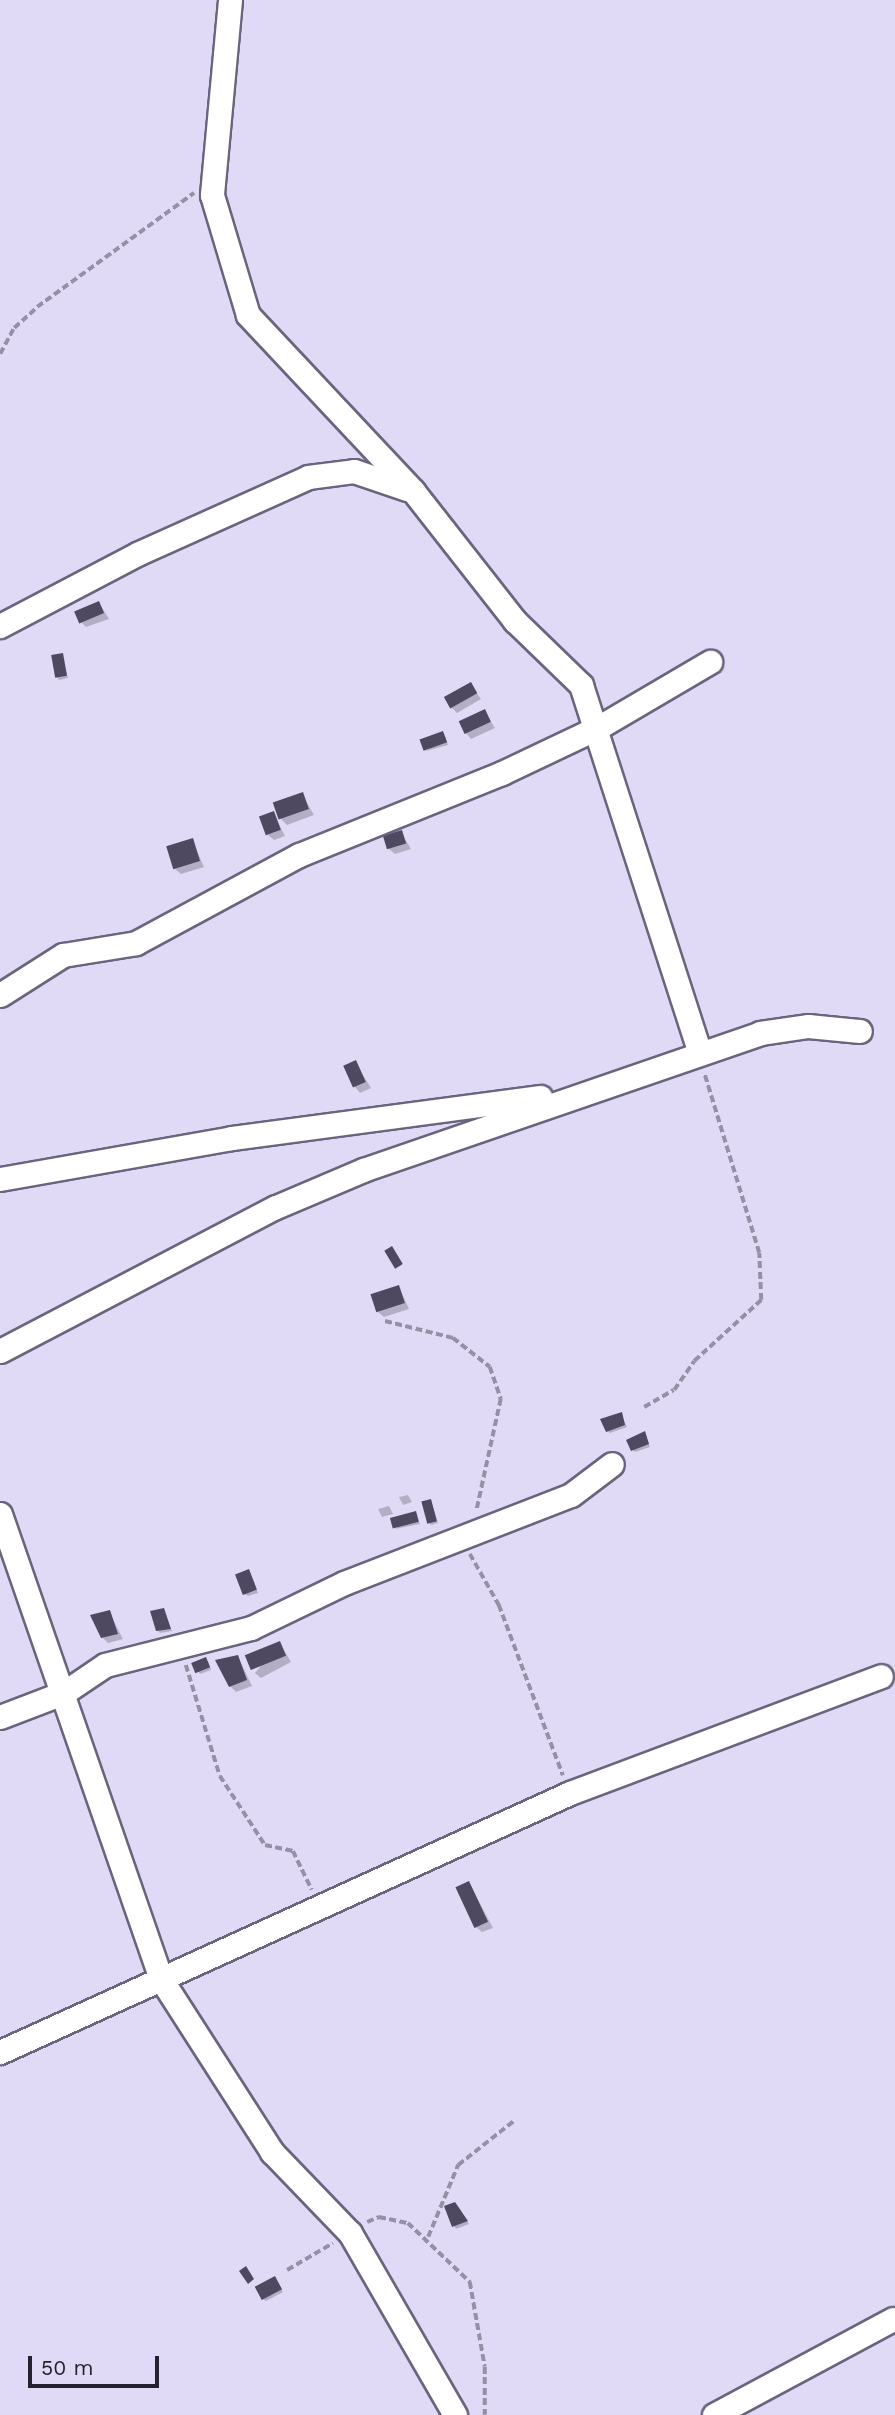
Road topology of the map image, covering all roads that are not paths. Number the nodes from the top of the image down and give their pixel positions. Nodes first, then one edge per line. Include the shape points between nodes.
1 (230, 0) edge
2 (413, 491) junction
3 (0, 626) edge
4 (710, 662) dead end
5 (599, 727) junction
6 (0, 995) edge
7 (860, 1031) dead end
8 (691, 1057) junction
9 (0, 1178) edge
10 (0, 1351) edge
11 (612, 1464) dead end
12 (0, 1514) edge
13 (881, 1676) dead end
14 (65, 1692) junction
15 (0, 1717) edge
16 (160, 1979) junction
17 (0, 2052) edge
18 (893, 2319) dead end
19 (455, 2415) edge
20 (714, 2415) edge

1 - 2 street via 213,180 218,230 248,315
2 - 3 street via 355,471 308,477 138,554
2 - 5 street via 515,621 581,685
4 - 5 street
5 - 6 street via 299,855 135,943 64,955
5 - 8 street
7 - 8 street via 780,1028
8 - 9 street via 544,1096 245,1136
8 - 10 street via 363,1170 276,1207
11 - 14 street via 571,1495 251,1628 105,1665
12 - 14 street
13 - 16 street via 570,1793
14 - 15 street
14 - 16 street
16 - 17 street
16 - 19 street via 272,2152 350,2233
18 - 20 street

